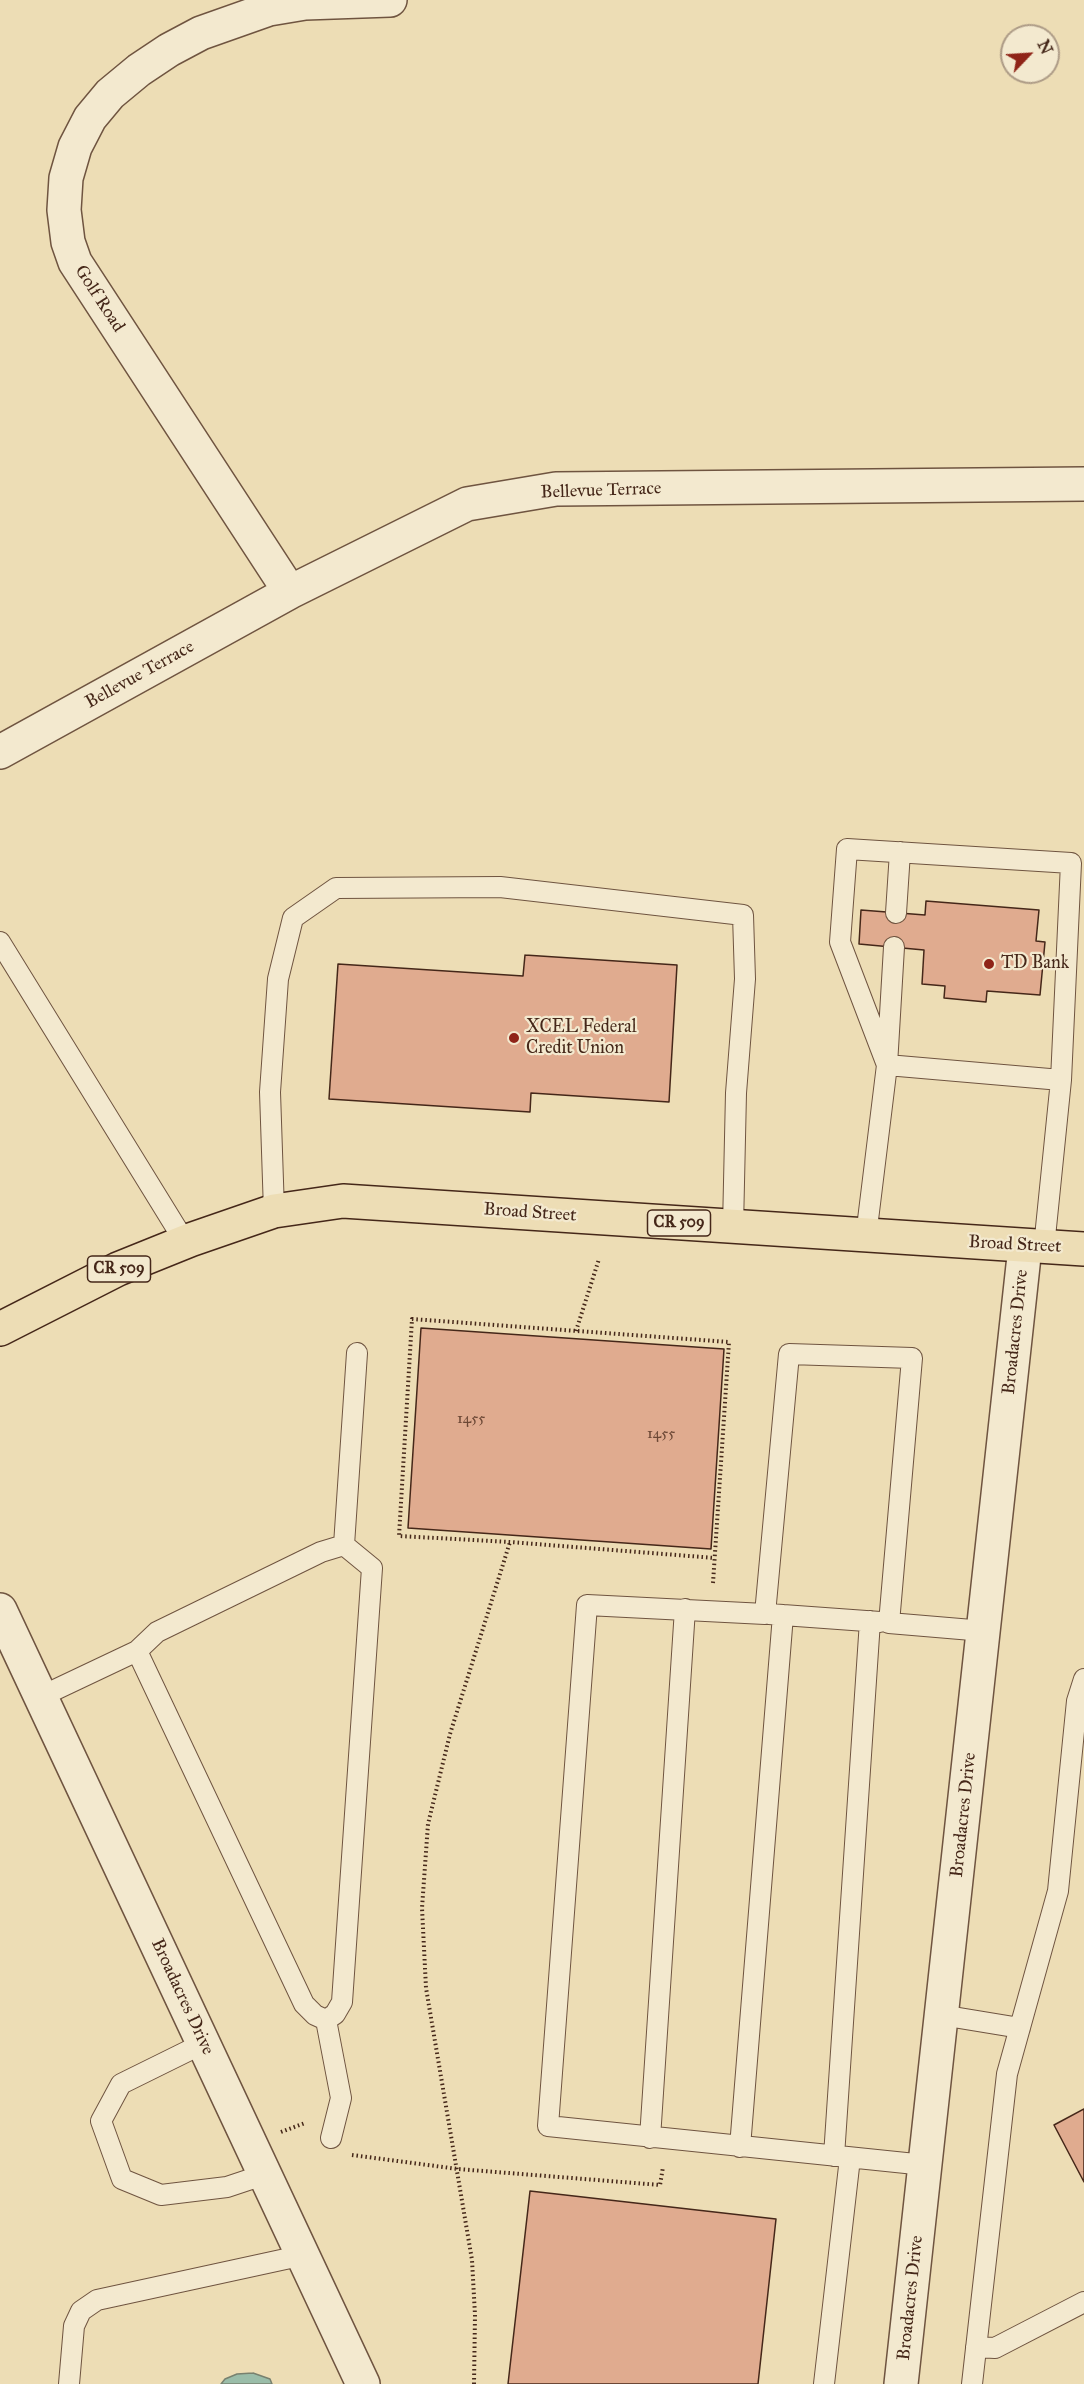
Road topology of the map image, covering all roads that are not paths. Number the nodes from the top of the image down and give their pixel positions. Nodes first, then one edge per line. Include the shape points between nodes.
1 (390, 0) edge
2 (1084, 484) edge
3 (290, 592) junction
4 (0, 752) edge
5 (900, 852) junction
6 (896, 913) dead end
7 (0, 942) edge
8 (894, 947) dead end
9 (887, 1065) junction
10 (1060, 1080) junction
11 (274, 1211) junction
12 (733, 1227) junction
13 (866, 1236) junction
14 (185, 1242) junction
15 (1035, 1247) junction
16 (1084, 1249) edge
17 (0, 1329) edge
18 (357, 1353) dead end
19 (344, 1545) junction
20 (685, 1609) junction
21 (0, 1610) edge
22 (774, 1615) junction
23 (879, 1622) junction
24 (984, 1631) junction
25 (137, 1651) junction
26 (1084, 1679) edge
27 (42, 1696) junction
28 (941, 2015) junction
29 (326, 2020) junction
30 (1020, 2028) junction
31 (204, 2043) junction
32 (331, 2138) road end
33 (658, 2139) junction
34 (740, 2147) junction
35 (842, 2157) junction
36 (925, 2165) junction
37 (266, 2174) junction
38 (304, 2255) junction
39 (1084, 2302) edge
40 (976, 2347) junction
41 (69, 2384) edge
42 (363, 2384) edge
43 (824, 2384) edge
44 (901, 2384) edge
45 (972, 2384) edge

1 - 3 street, Golf Road via 305,3 269,9 201,33 169,50 110,94 90,118 75,147 66,178 64,210 75,262
2 - 3 street, Bellevue Terrace via 556,489 467,504
3 - 4 street, Bellevue Terrace
5 - 6 lane
5 - 9 lane via 847,849 840,942
5 - 10 lane via 1071,863
7 - 14 lane
8 - 9 lane
9 - 10 lane
9 - 13 lane
10 - 15 lane
11 - 12 main road, Broad Street / CR 509 via 343,1201
11 - 12 lane via 270,1092 278,979 293,918 336,888 500,887 743,915 745,979 735,1093
11 - 14 main road, Broad Street / CR 509
12 - 13 main road, Broad Street / CR 509
13 - 15 main road, Broad Street / CR 509
14 - 17 main road, Broad Street / CR 509 via 118,1269
15 - 16 main road, Broad Street / CR 509
15 - 24 street, Broadacres Drive
18 - 19 lane
19 - 25 lane via 321,1552 157,1632
19 - 29 lane via 372,1568 342,2002
20 - 22 lane
20 - 33 lane
20 - 33 lane via 587,1605 548,2127
21 - 27 street, Broadacres Drive
22 - 23 lane
22 - 23 lane via 789,1354 912,1358
22 - 34 lane
23 - 24 lane
23 - 35 lane
24 - 28 street, Broadacres Drive
25 - 27 lane
25 - 29 lane via 304,2004
26 - 30 lane via 1077,1701 1058,1891
27 - 31 street, Broadacres Drive
28 - 30 lane
28 - 36 street, Broadacres Drive
29 - 32 lane via 340,2098
30 - 40 lane via 1007,2074
31 - 37 street, Broadacres Drive
31 - 37 lane via 121,2084 101,2121 122,2179 161,2195 227,2187
33 - 34 lane
34 - 35 lane
35 - 36 lane
35 - 43 lane
36 - 44 street, Broadacres Drive
37 - 38 street, Broadacres Drive
38 - 41 lane via 97,2300 81,2311 74,2326
38 - 42 street, Broadacres Drive
39 - 40 lane via 994,2348
40 - 45 lane

